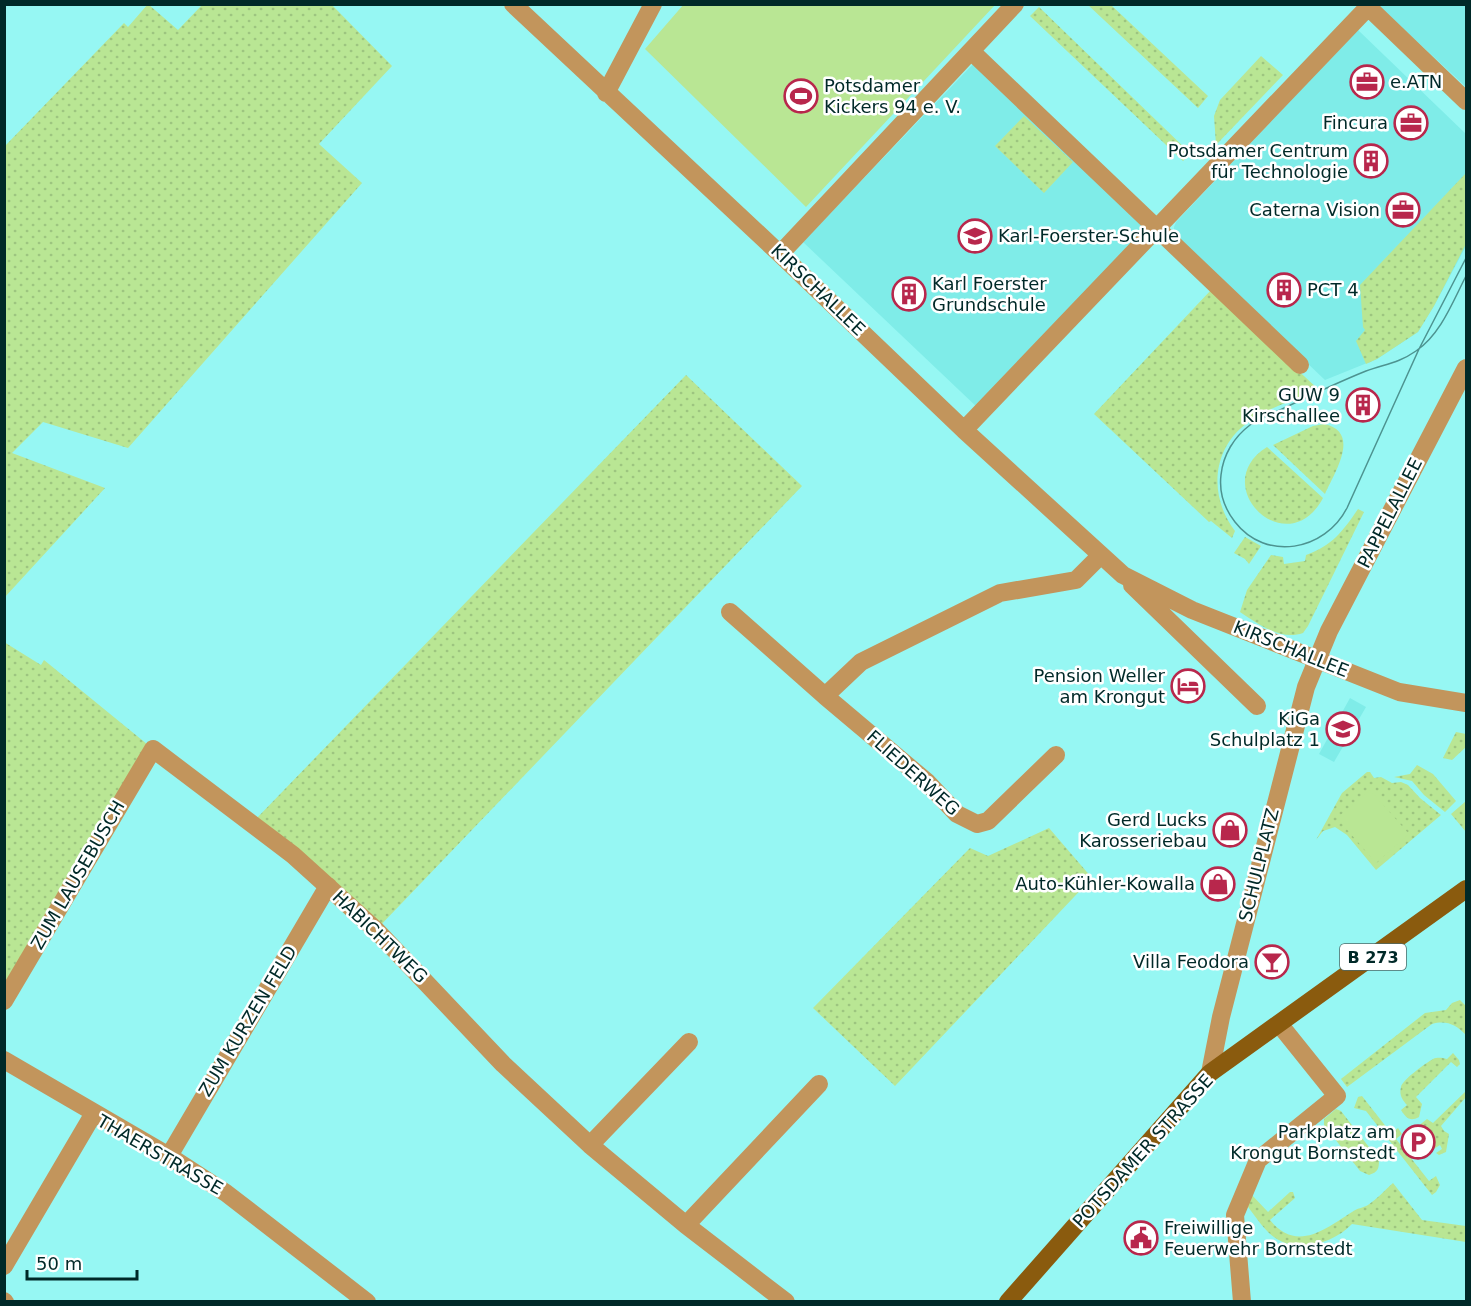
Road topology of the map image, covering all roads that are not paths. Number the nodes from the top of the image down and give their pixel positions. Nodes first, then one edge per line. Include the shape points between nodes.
1 (513, 4) edge
2 (653, 4) edge
3 (1015, 4) edge
4 (1368, 6) edge
5 (971, 51) junction
6 (606, 93) junction
7 (1467, 101) edge
8 (1157, 229) junction
9 (780, 254) junction
10 (1300, 364) dead end
11 (1467, 368) edge
12 (964, 430) junction
13 (1101, 555) junction
14 (1123, 575) junction
15 (730, 612) dead end
16 (1317, 659) junction
17 (825, 696) junction
18 (1467, 704) edge
19 (1257, 706) dead end
20 (153, 749) joint
21 (1056, 755) dead end
22 (328, 886) junction
23 (1467, 890) edge
24 (4, 1001) edge
25 (1281, 1024) junction
26 (689, 1042) dead end
27 (4, 1060) edge
28 (1210, 1073) junction
29 (819, 1084) dead end
30 (94, 1113) junction
31 (590, 1145) junction
32 (169, 1156) junction
33 (686, 1224) junction
34 (4, 1266) edge
35 (367, 1302) edge
36 (786, 1302) edge
37 (1008, 1302) edge
38 (1242, 1302) edge

1 - 6 street, KIRSCHALLEE
2 - 6 street
3 - 5 street
4 - 7 street
4 - 8 street
5 - 8 street
5 - 9 street
6 - 9 street, KIRSCHALLEE
8 - 10 street
8 - 12 street
9 - 12 street, KIRSCHALLEE
11 - 16 street, PAPPELALLEE
12 - 13 street, KIRSCHALLEE
13 - 14 street, KIRSCHALLEE
13 - 17 street via 1076,580 1000,593 861,662
14 - 16 street, KIRSCHALLEE via 1192,610
14 - 19 street, KIRSCHALLEE
15 - 17 street, FLIEDERWEG
16 - 18 street, KIRSCHALLEE via 1400,692
16 - 28 street, SCHULPLATZ via 1280,784
17 - 21 street, FLIEDERWEG via 927,783 957,814 977,824 988,821
20 - 22 street, HABICHTWEG
20 - 24 street, ZUM LAUSEBUSCH
22 - 31 street, HABICHTWEG via 409,963 503,1064
22 - 32 street, ZUM KURZEN FELD
23 - 25 main road, POTSDAMER STRASSE / B 273
25 - 28 main road, POTSDAMER STRASSE / B 273
25 - 38 street via 1337,1096 1258,1160 1234,1215
26 - 31 street
27 - 30 street
28 - 37 main road, POTSDAMER STRASSE / B 273
29 - 33 street
30 - 32 street, THAERSTRASSE
30 - 34 street, THAERSTRASSE
31 - 33 street, HABICHTWEG
32 - 35 street, THAERSTRASSE via 226,1193
33 - 36 street, HABICHTWEG

